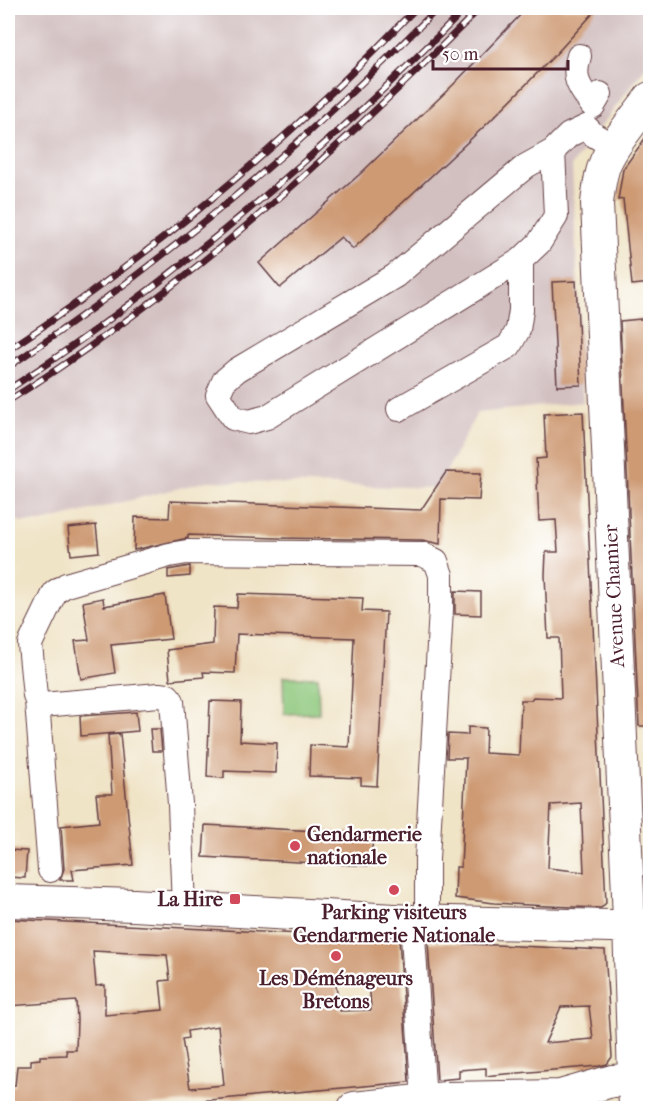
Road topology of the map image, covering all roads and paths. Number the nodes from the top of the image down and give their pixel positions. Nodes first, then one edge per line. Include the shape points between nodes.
1 (579, 56) dead end
2 (651, 98) edge
3 (593, 109) junction
4 (614, 147) junction
5 (553, 151) junction
6 (520, 260) junction
7 (399, 409) dead end
8 (37, 702) junction
9 (50, 870) dead end
10 (8, 901) edge
11 (184, 908) junction
12 (419, 920) junction
13 (640, 926) edge
14 (640, 1088) edge
15 (424, 1101) junction
16 (572, 1102) edge
17 (354, 1108) edge

1 - 3 street via 576,82
2 - 4 main road, Avenue Chamier
3 - 4 street via 594,135
3 - 5 street
4 - 13 main road, Avenue Chamier via 601,176 597,202
5 - 6 street via 556,216 539,243
5 - 6 street via 526,166 395,276 237,370 224,381 218,395 232,418 249,422 267,417
6 - 7 street via 521,310 518,330 509,346
8 - 9 street
8 - 11 street via 42,705 159,694 170,698
8 - 12 street via 30,644 55,592 66,585 187,552 373,552 432,557 441,575 441,609 427,859
10 - 11 main road
11 - 12 main road
12 - 13 main road
12 - 15 street
13 - 14 main road, Avenue Chamier
14 - 16 main road via 612,1081
15 - 16 main road via 446,1098
15 - 17 main road

